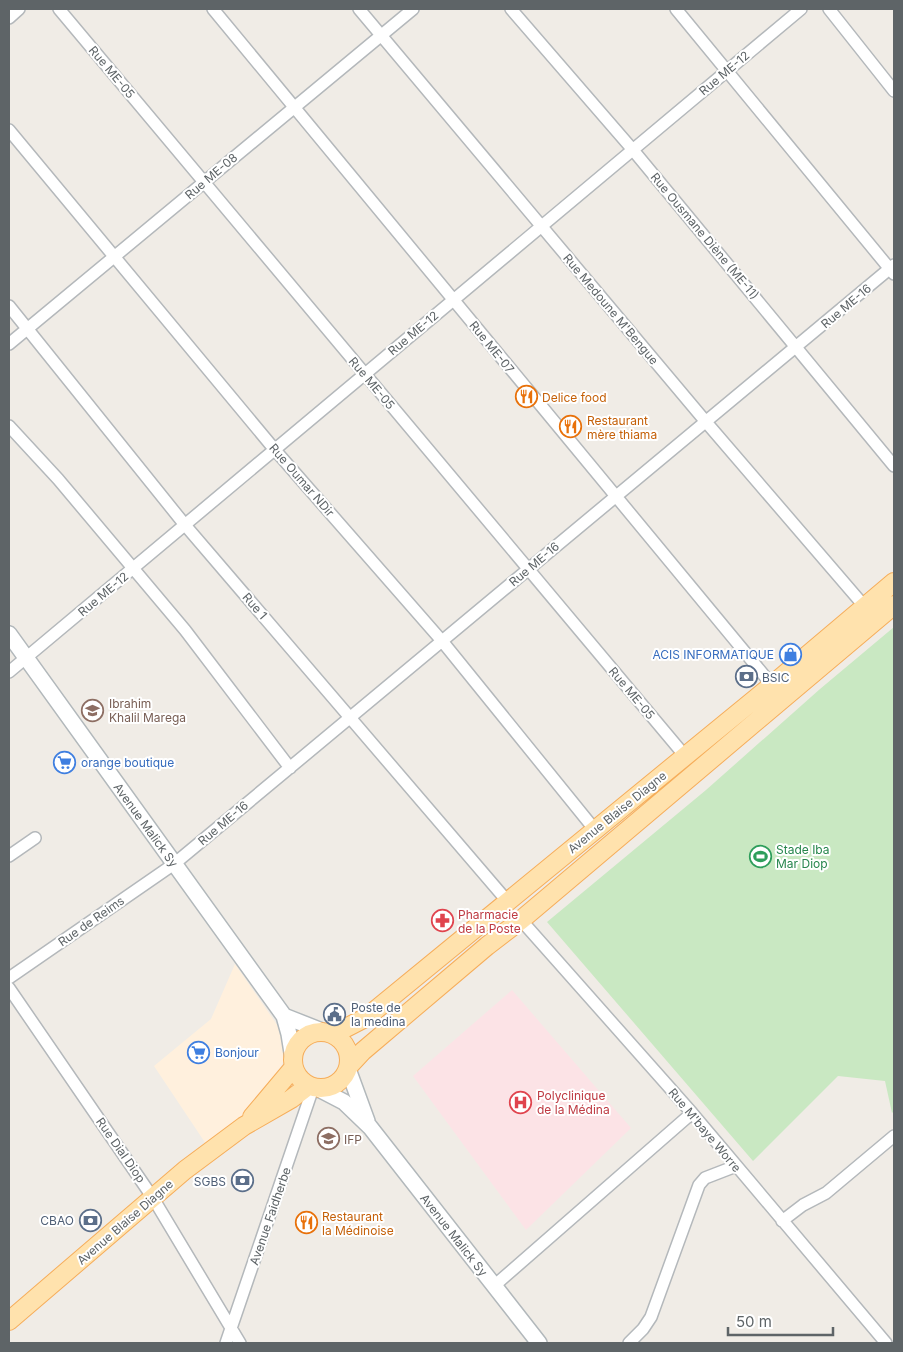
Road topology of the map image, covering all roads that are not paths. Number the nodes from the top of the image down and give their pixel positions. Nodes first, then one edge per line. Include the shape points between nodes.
1 (20, 9) edge
2 (59, 9) edge
3 (212, 9) edge
4 (359, 9) edge
5 (413, 9) edge
6 (511, 9) edge
7 (676, 9) edge
8 (801, 9) edge
9 (829, 9) edge
10 (9, 18) edge
11 (381, 35) junction
12 (727, 71) junction
13 (894, 91) edge
14 (295, 107) junction
15 (9, 130) edge
16 (633, 150) junction
17 (204, 182) junction
18 (542, 226) junction
19 (114, 257) junction
20 (893, 269) edge
21 (454, 299) junction
22 (9, 306) edge
23 (28, 328) junction
24 (9, 344) edge
25 (796, 346) junction
26 (365, 374) junction
27 (706, 422) junction
28 (9, 426) edge
29 (275, 450) junction
30 (894, 466) edge
31 (615, 498) junction
32 (185, 525) junction
33 (133, 569) junction
34 (528, 569) junction
35 (894, 582) edge
36 (894, 605) edge
37 (865, 608) junction
38 (9, 634) edge
39 (442, 641) junction
40 (26, 658) junction
41 (9, 672) edge
42 (772, 685) junction
43 (351, 717) junction
44 (685, 756) junction
45 (290, 768) junction
46 (595, 830) junction
47 (35, 838) dead end
48 (9, 856) edge
49 (174, 864) junction
50 (508, 902) junction
51 (521, 920) junction
52 (9, 978) edge
53 (9, 988) edge
54 (284, 1016) junction
55 (328, 1033) junction
56 (293, 1063) junction
57 (349, 1067) junction
58 (313, 1088) junction
59 (692, 1113) junction
60 (244, 1126) junction
61 (370, 1127) junction
62 (894, 1136) edge
63 (736, 1166) junction
64 (153, 1198) junction
65 (782, 1221) junction
66 (494, 1286) junction
67 (9, 1321) edge
68 (231, 1328) junction
69 (226, 1343) edge
70 (240, 1343) edge
71 (538, 1343) edge
72 (629, 1343) edge
73 (886, 1343) edge

1 - 10 street
2 - 17 street, Rue ME-05
3 - 14 street, Rue ME-07
4 - 11 street, Rue Medoune M'Bengue
5 - 11 street, Rue ME-08
6 - 16 street, Rue Ousmane Diène (ME-11)
7 - 12 street
8 - 12 street, Rue ME-12
9 - 13 street
11 - 14 street, Rue ME-08
11 - 18 street, Rue Medoune M'Bengue
12 - 16 street, Rue ME-12
12 - 20 street
14 - 17 street, Rue ME-08
14 - 21 street, Rue ME-07
15 - 19 street, Rue Oumar NDir
16 - 18 street, Rue ME-12
16 - 25 street, Rue Ousmane Diène (ME-11)
17 - 19 street, Rue ME-08
17 - 26 street, Rue ME-05
18 - 21 street, Rue ME-12
18 - 27 street, Rue Medoune M'Bengue
19 - 23 street, Rue ME-08
19 - 29 street, Rue Oumar NDir
20 - 25 street, Rue ME-16
21 - 26 street, Rue ME-12
21 - 31 street, Rue ME-07
22 - 23 street, Rue 1
23 - 24 street, Rue ME-08
23 - 32 street, Rue 1
25 - 27 street, Rue ME-16
25 - 30 street, Rue Ousmane Diène (ME-11)
26 - 29 street, Rue ME-12
26 - 34 street, Rue ME-05
27 - 31 street, Rue ME-16
27 - 37 street, Rue Medoune M'Bengue
28 - 33 street
29 - 32 street, Rue ME-12
29 - 39 street, Rue Oumar NDir
31 - 34 street, Rue ME-16
31 - 42 street, Rue ME-07
32 - 33 street, Rue ME-12
32 - 43 street, Rue 1
33 - 40 street, Rue ME-12
33 - 45 street via 185,630
34 - 39 street, Rue ME-16
34 - 44 street, Rue ME-05
35 - 37 main road, Avenue Blaise Diagne
36 - 51 main road, Avenue Blaise Diagne
37 - 42 main road, Avenue Blaise Diagne
38 - 40 main road, Avenue Malick Sy
39 - 43 street, Rue ME-16
39 - 46 street, Rue Oumar NDir
40 - 41 street, Rue ME-12
40 - 49 main road, Avenue Malick Sy
42 - 44 main road, Avenue Blaise Diagne
43 - 45 street, Rue ME-16
43 - 50 street, Rue 1
44 - 46 main road, Avenue Blaise Diagne
45 - 49 street, Rue ME-16
46 - 50 main road, Avenue Blaise Diagne
47 - 48 street
49 - 52 street, Rue de Reims
49 - 54 main road, Avenue Malick Sy
50 - 55 main road, Avenue Blaise Diagne via 367,1017
51 - 57 main road, Avenue Blaise Diagne via 374,1042
51 - 59 street, Rue M'baye Worre
53 - 64 street, Rue Dial Diop
54 - 55 main road
54 - 56 main road, Avenue Malick Sy
55 - 56 main road via 305,1036 299,1042
55 - 57 main road via 347,1047
56 - 58 main road via 302,1081
56 - 60 main road, Avenue Blaise Diagne
57 - 58 main road via 337,1084
57 - 61 main road, Avenue Malick Sy
58 - 60 main road, Avenue Blaise Diagne
58 - 61 main road, Avenue Malick Sy via 344,1102
58 - 68 street, Avenue Faidherbe
59 - 63 street, Rue M'baye Worre
59 - 66 street
60 - 64 main road, Avenue Blaise Diagne
61 - 66 main road, Avenue Malick Sy
62 - 65 street via 826,1193
63 - 65 street, Rue M'baye Worre
63 - 72 street via 705,1178 699,1185 651,1317
64 - 67 main road, Avenue Blaise Diagne
64 - 68 street, Rue Dial Diop
65 - 73 street, Rue M'baye Worre
66 - 71 main road, Avenue Malick Sy
68 - 69 street, Avenue Faidherbe
68 - 70 street, Rue Dial Diop

